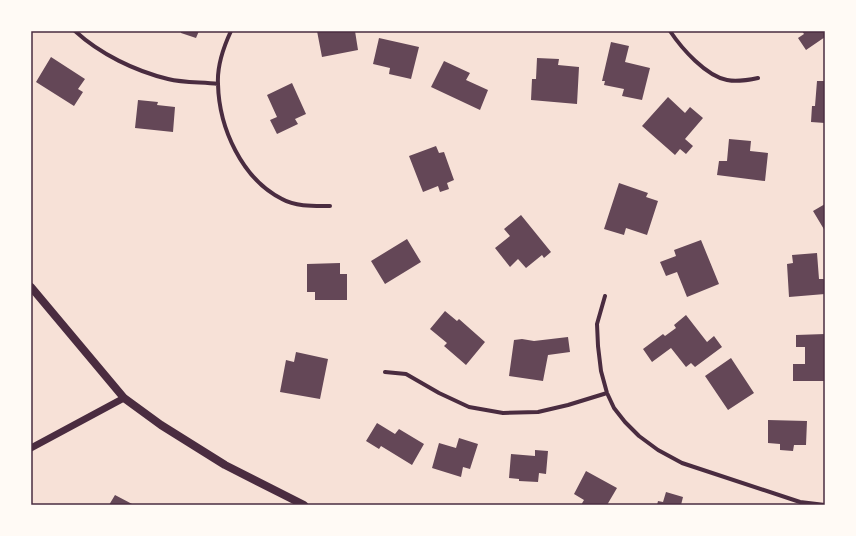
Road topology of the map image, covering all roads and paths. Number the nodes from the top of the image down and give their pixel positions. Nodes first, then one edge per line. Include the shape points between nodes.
1 (75, 31) edge
2 (231, 31) edge
3 (670, 31) edge
4 (758, 78) dead end
5 (218, 84) junction
6 (330, 206) dead end
7 (31, 287) edge
8 (605, 296) dead end
9 (385, 372) dead end
10 (607, 393) junction
11 (124, 398) junction
12 (31, 448) edge
13 (825, 504) edge
14 (304, 505) edge

1 - 5 street via 104,53 127,65 169,79
2 - 5 street
3 - 4 street via 684,49 715,76 743,81
5 - 6 street via 223,119 230,142 264,188 283,200 306,205
7 - 11 main road
8 - 10 street via 597,331 601,371
9 - 10 street via 406,374 469,408 503,413 538,412
10 - 13 street via 614,408 639,436 682,463 800,502
11 - 12 street
11 - 14 main road via 161,425 225,465

